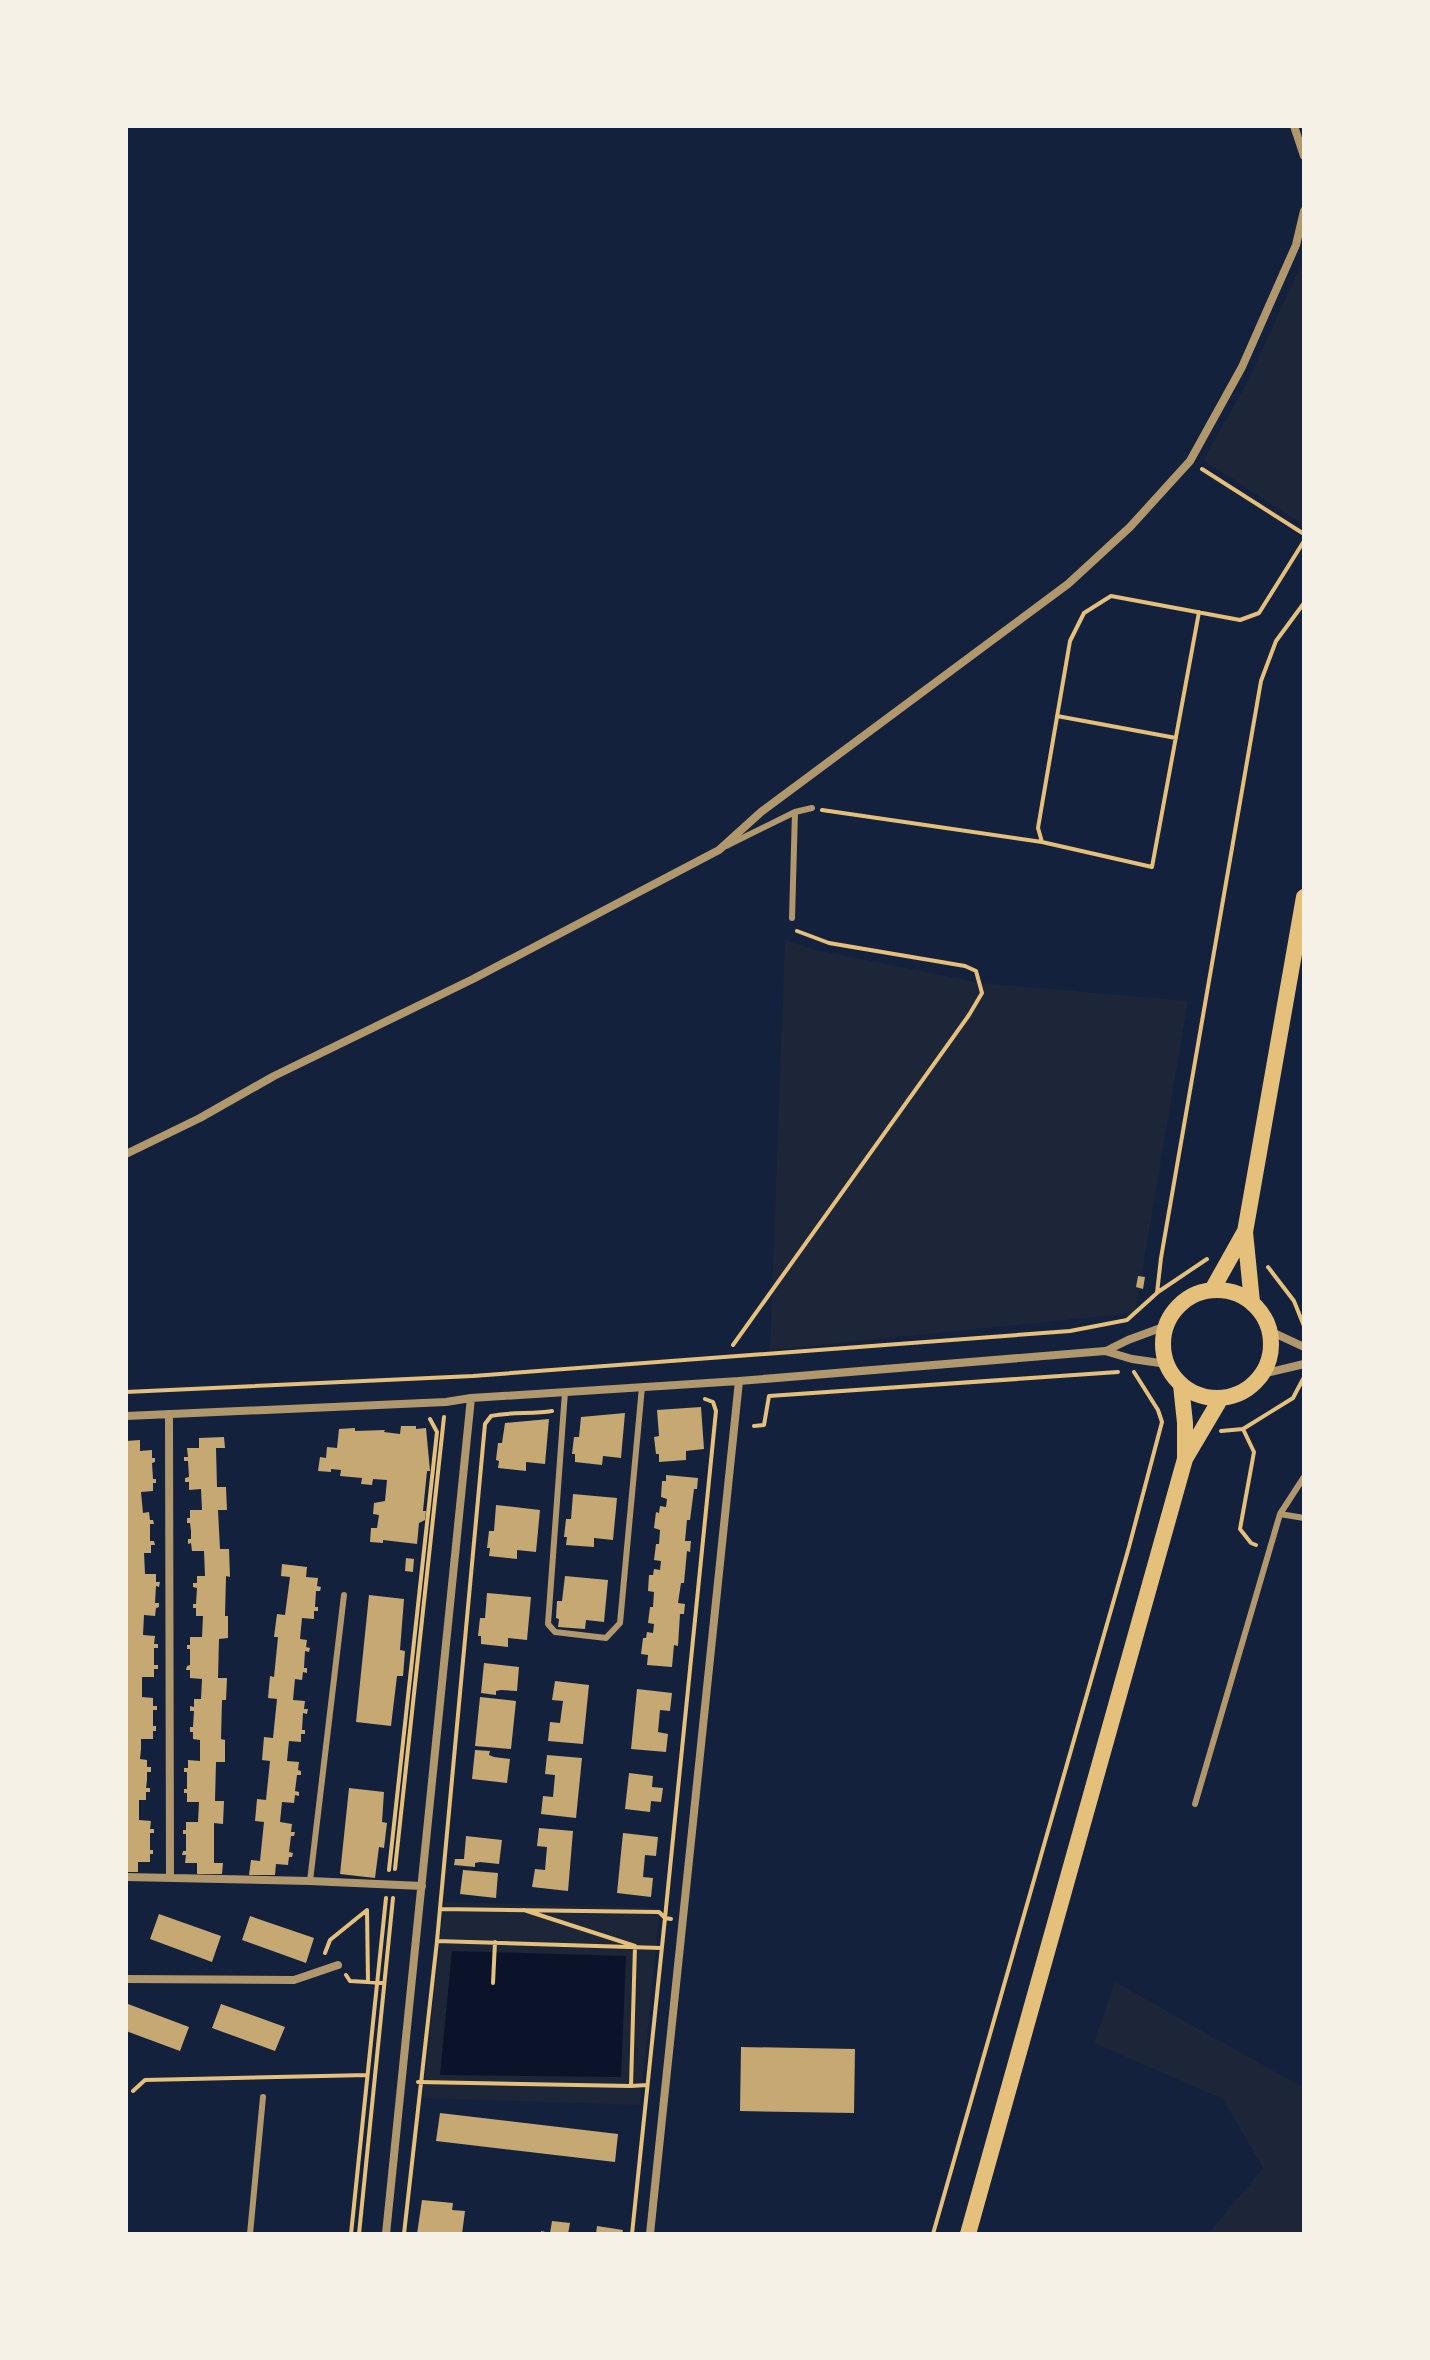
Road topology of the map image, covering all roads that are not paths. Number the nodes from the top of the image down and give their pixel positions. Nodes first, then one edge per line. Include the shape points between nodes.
1 (1294, 126) edge
2 (1304, 156) edge
3 (1304, 211) edge
4 (812, 808) road end
5 (795, 812) junction
6 (719, 850) junction
7 (1304, 897) edge
8 (792, 918) road end
9 (126, 1154) edge
10 (1245, 1232) junction
11 (1212, 1290) junction
12 (1252, 1302) junction
13 (1166, 1326) junction
14 (1270, 1331) junction
15 (1304, 1347) edge
16 (1105, 1351) junction
17 (1167, 1364) junction
18 (1304, 1364) edge
19 (1262, 1374) junction
20 (739, 1381) junction
21 (1181, 1385) junction
22 (642, 1387) junction
23 (565, 1392) junction
24 (471, 1398) junction
25 (1221, 1398) junction
26 (169, 1414) junction
27 (126, 1416) edge
28 (1185, 1459) junction
29 (1304, 1477) edge
30 (1280, 1514) junction
31 (1304, 1518) edge
32 (344, 1595) dead end
33 (1195, 1804) dead end
34 (126, 1877) edge
35 (170, 1877) junction
36 (310, 1881) junction
37 (422, 1886) junction
38 (338, 1965) road end
39 (126, 1979) edge
40 (263, 2097) dead end
41 (250, 2234) edge
42 (386, 2234) edge
43 (650, 2234) edge
44 (968, 2234) edge

1 - 2 street
3 - 6 street via 1296,245 1242,367 1190,461 1130,527 1068,584 761,812
4 - 5 lane
5 - 6 lane
5 - 8 lane
6 - 9 street
7 - 10 main road
10 - 11 main road
10 - 12 main road
11 - 12 main road
11 - 13 main road via 1180,1304
12 - 14 main road
13 - 16 street
13 - 17 main road
14 - 15 street
14 - 19 main road via 1271,1353
16 - 17 street
16 - 20 street
17 - 21 main road
18 - 19 street
19 - 25 main road via 1243,1392
20 - 22 street
20 - 43 street
21 - 25 main road via 1194,1394
21 - 28 main road
22 - 23 street
22 - 23 lane via 620,1623 606,1638 555,1632 548,1624
23 - 24 street
24 - 26 street
24 - 37 street
25 - 28 main road
26 - 27 street
26 - 35 street
28 - 44 main road
29 - 30 lane
30 - 31 lane
30 - 33 lane
32 - 36 lane
34 - 35 street
35 - 36 street
36 - 37 street
37 - 42 street
38 - 39 street via 294,1980
40 - 41 lane

